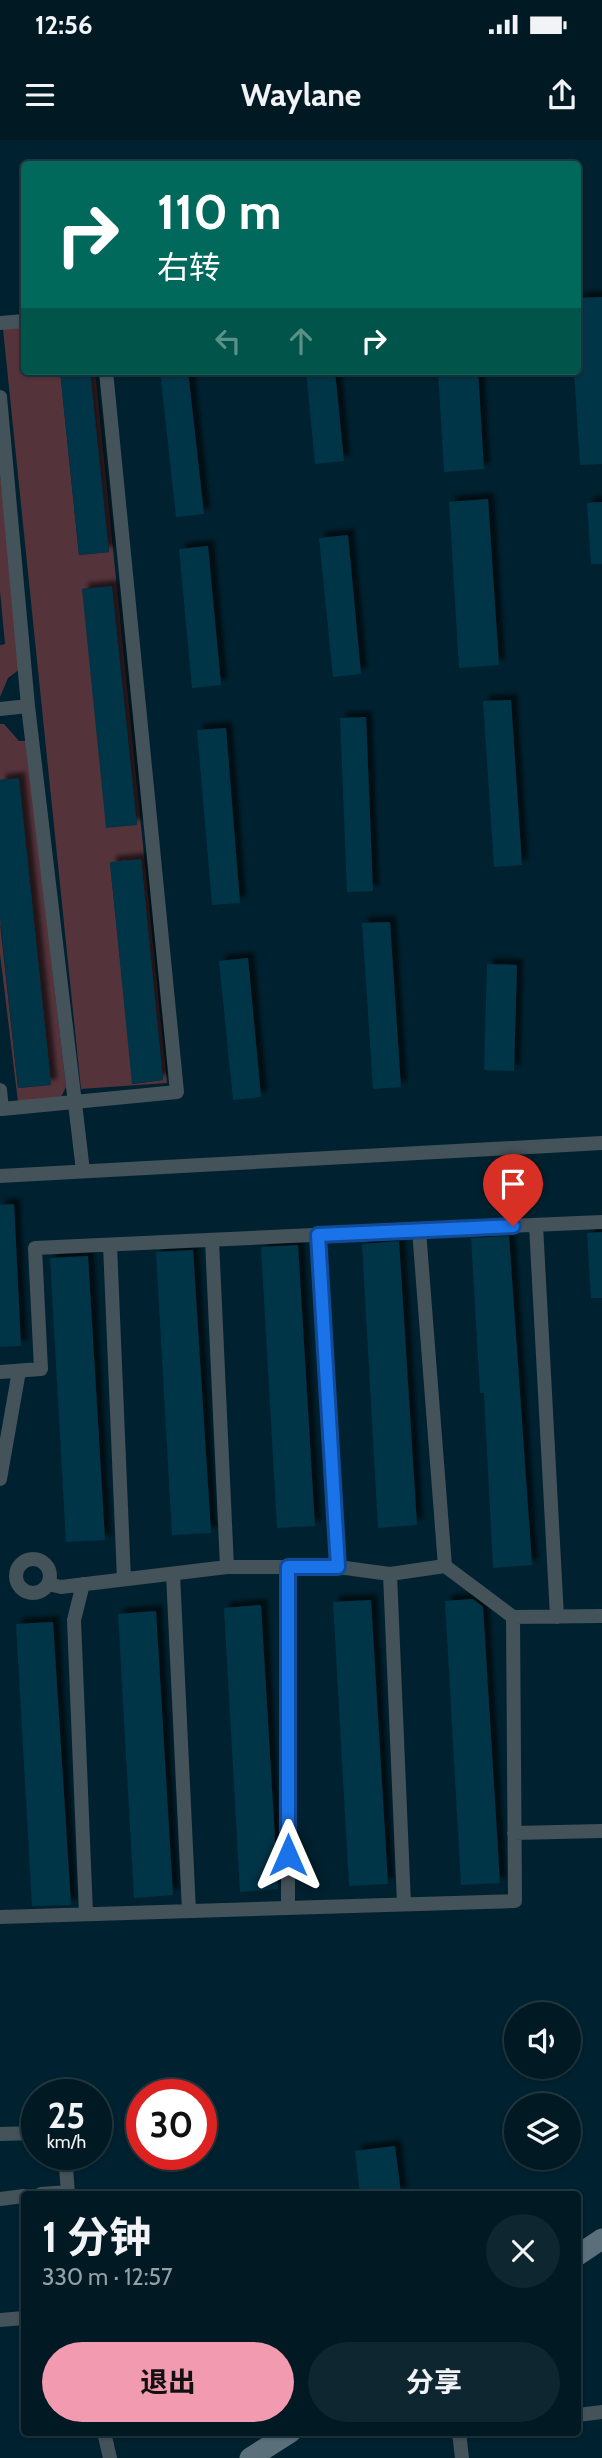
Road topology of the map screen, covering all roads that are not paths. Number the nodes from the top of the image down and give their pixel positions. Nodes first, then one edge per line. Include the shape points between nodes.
1 (21, 321) edge
2 (0, 323) edge
3 (106, 375) edge
4 (0, 397) edge
5 (28, 706) junction
6 (0, 709) edge
7 (0, 1090) edge
8 (75, 1102) junction
9 (602, 1143) edge
10 (83, 1171) junction
11 (0, 1176) edge
12 (602, 1222) edge
13 (536, 1225) junction
14 (419, 1230) junction
15 (318, 1235) junction
16 (212, 1240) junction
17 (110, 1245) junction
18 (19, 1371) junction
19 (0, 1372) edge
20 (0, 1479) edge
21 (445, 1566) junction
22 (227, 1567) junction
23 (288, 1567) junction
24 (338, 1567) junction
25 (0, 1574) edge
26 (173, 1574) junction
27 (390, 1574) junction
28 (16, 1578) junction
29 (124, 1579) junction
30 (48, 1584) junction
31 (83, 1584) junction
32 (602, 1616) edge
33 (513, 1617) junction
34 (557, 1617) junction
35 (602, 1831) edge
36 (514, 1833) junction
37 (404, 1904) junction
38 (288, 1908) junction
39 (189, 1911) junction
40 (86, 1914) junction
41 (0, 1917) edge
42 (21, 2133) edge
43 (0, 2134) edge
44 (66, 2170) edge
45 (68, 2191) edge
46 (21, 2196) edge
47 (0, 2199) edge
48 (602, 2239) edge
49 (581, 2253) edge
50 (21, 2318) edge
51 (0, 2320) edge
52 (602, 2412) edge
53 (581, 2415) edge
54 (105, 2436) edge
55 (285, 2436) edge
56 (459, 2436) edge
57 (110, 2458) edge
58 (250, 2458) edge
59 (462, 2458) edge

1 - 2 street
3 - 8 street via 177,1092
4 - 5 street
5 - 6 street
5 - 8 street
7 - 8 street via 2,1109
8 - 10 street
9 - 10 street
10 - 11 street
12 - 13 street
13 - 14 street
13 - 34 street
14 - 15 street
14 - 21 street
15 - 16 street
15 - 24 street
16 - 17 street
16 - 22 street
17 - 18 street via 36,1248 41,1368
17 - 29 street
18 - 19 street
18 - 20 street
21 - 27 street
21 - 33 street
22 - 23 street
22 - 26 street
23 - 24 street
23 - 38 street
24 - 27 street
25 - 28 street
26 - 29 street
26 - 39 street
27 - 37 street
28 - 30 street via 20,1588 30,1594 41,1592
28 - 30 street via 22,1563 39,1560 50,1572
29 - 31 street
30 - 31 street
31 - 40 street via 74,1620
32 - 34 street
33 - 34 street
33 - 36 street
35 - 36 street
36 - 37 street via 515,1901
37 - 38 street
38 - 39 street
39 - 40 street
40 - 41 street
42 - 43 street
44 - 45 street
46 - 47 street
48 - 49 main road
50 - 51 street
52 - 53 street
54 - 57 street
55 - 58 main road
56 - 59 street

